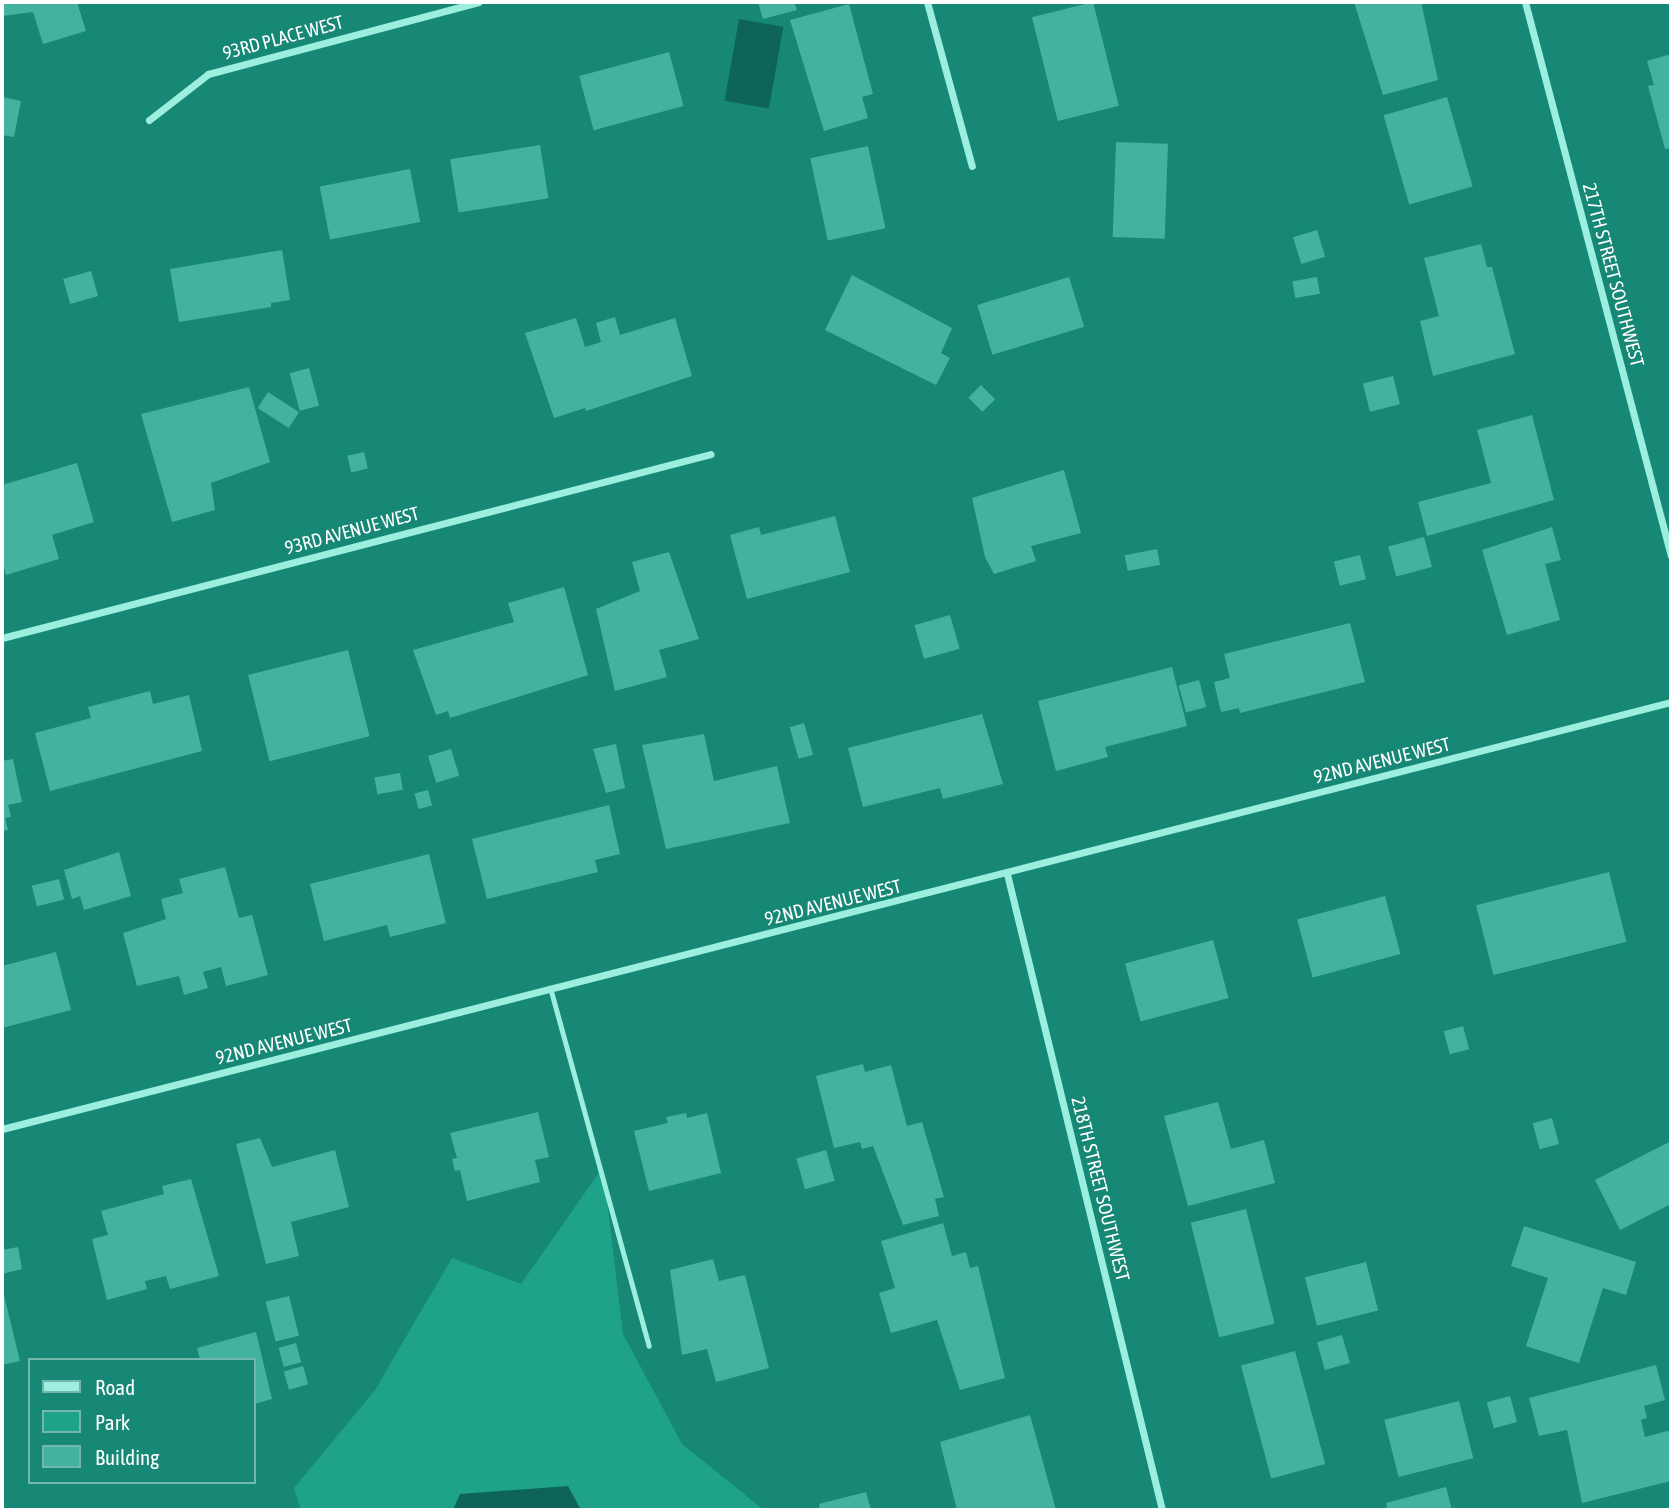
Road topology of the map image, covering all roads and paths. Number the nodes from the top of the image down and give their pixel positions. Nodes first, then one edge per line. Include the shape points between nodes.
1 (480, 2) edge
2 (928, 2) edge
3 (1525, 2) edge
4 (149, 120) dead end
5 (972, 166) dead end
6 (710, 454) dead end
7 (1671, 556) edge
8 (2, 638) edge
9 (1671, 702) edge
10 (1007, 874) junction
11 (551, 991) junction
12 (2, 1129) edge
13 (649, 1346) dead end
14 (1162, 1510) edge

1 - 4 street, 93RD PLACE WEST via 208,74
2 - 5 street
3 - 7 street, 217TH STREET SOUTHWEST
6 - 8 street, 93RD AVENUE WEST
9 - 10 street, 92ND AVENUE WEST
10 - 11 street, 92ND AVENUE WEST
10 - 14 street, 218TH STREET SOUTHWEST
11 - 12 street, 92ND AVENUE WEST
11 - 13 lane

